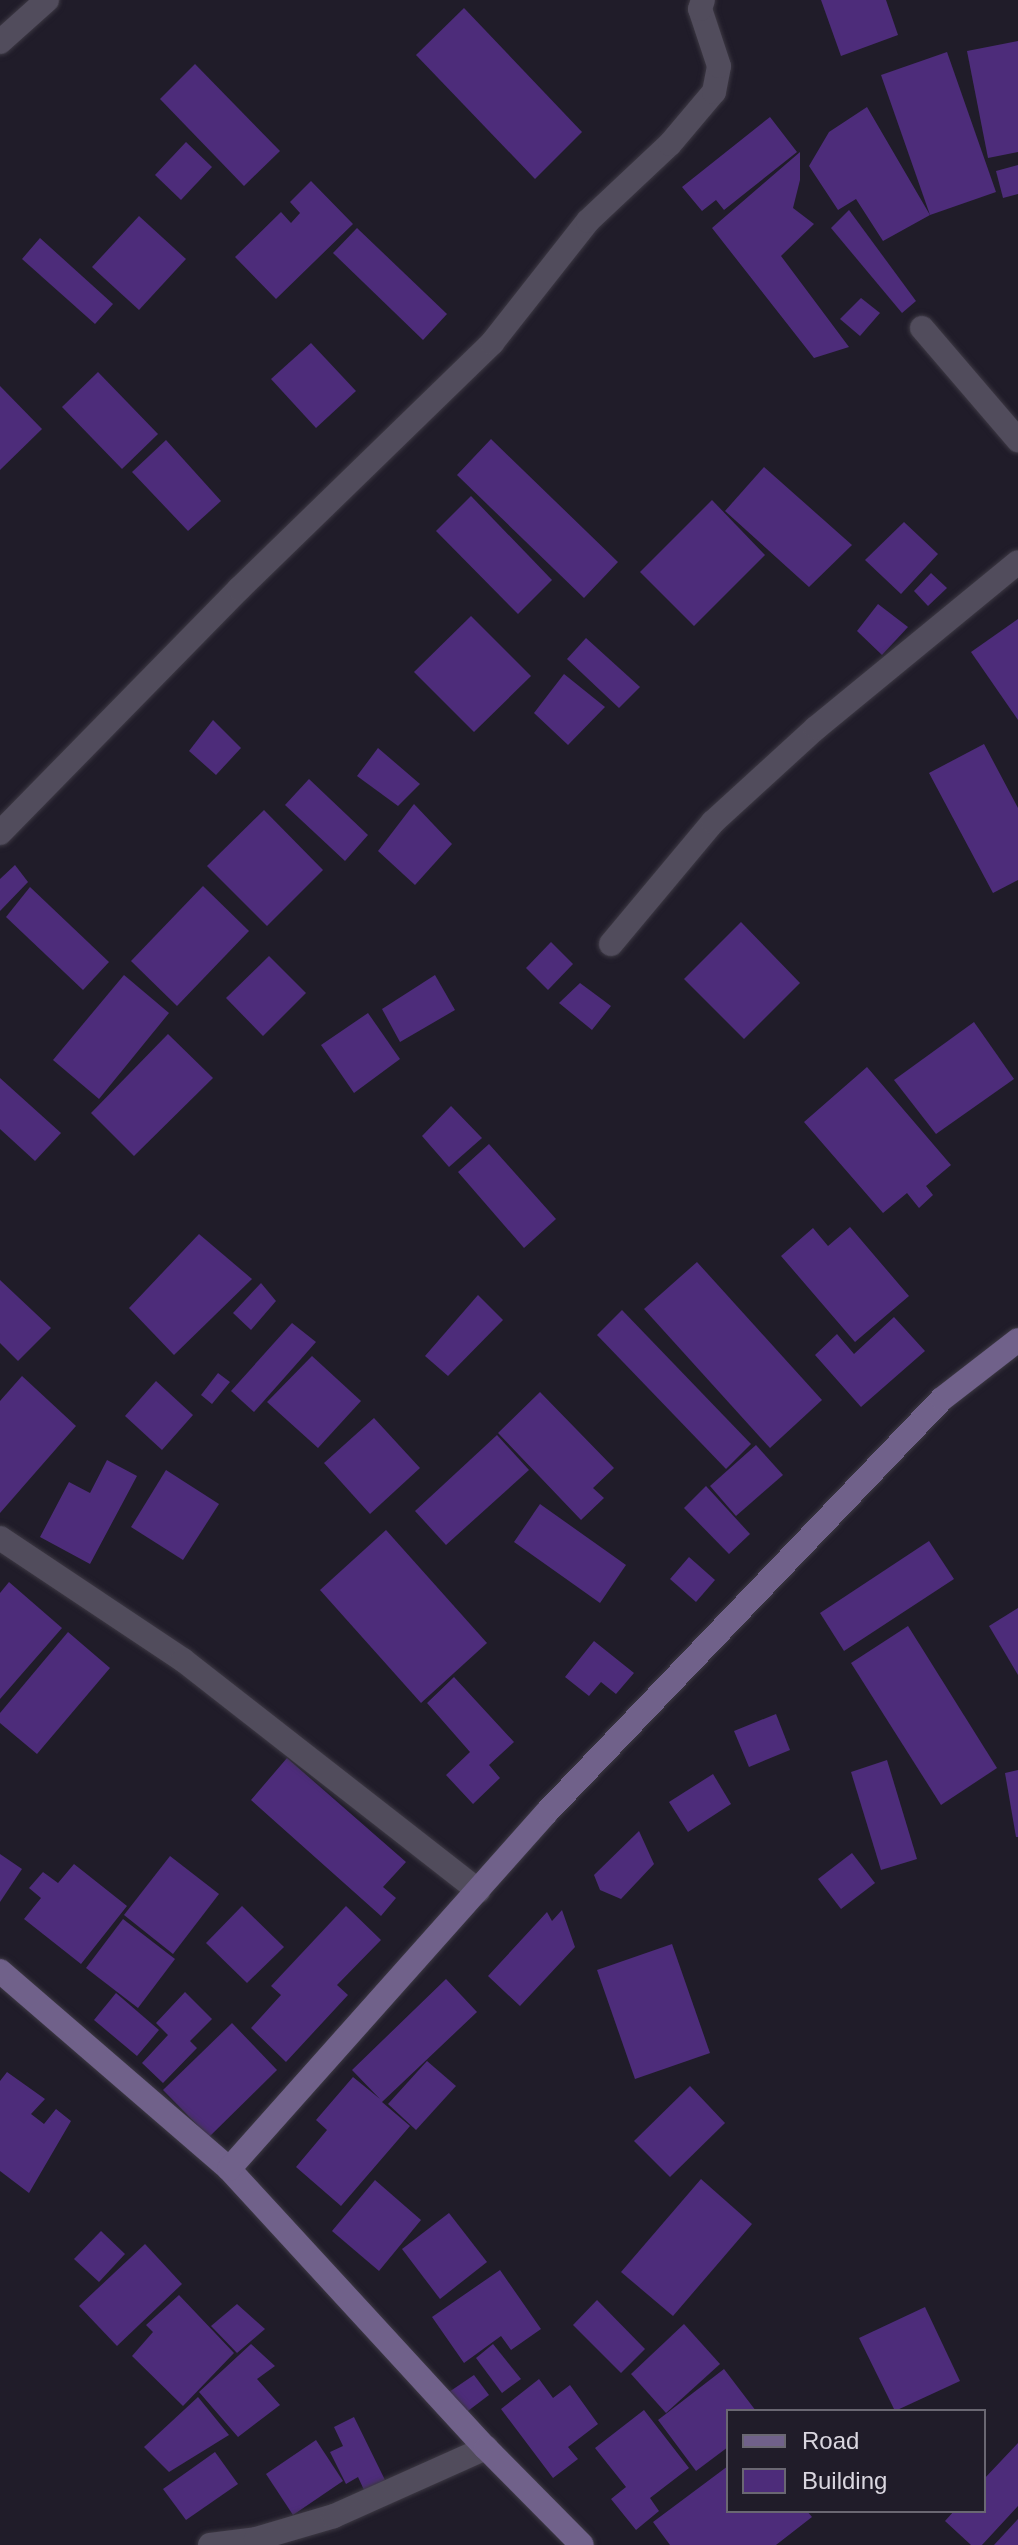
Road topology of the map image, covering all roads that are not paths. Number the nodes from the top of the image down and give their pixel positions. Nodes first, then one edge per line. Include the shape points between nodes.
1 (47, 0) edge
2 (703, 0) edge
3 (0, 42) edge
4 (922, 328) dead end
5 (1018, 440) edge
6 (1018, 562) edge
7 (0, 833) edge
8 (611, 944) dead end
9 (1018, 1340) edge
10 (0, 1538) edge
11 (479, 1891) junction
12 (0, 1971) edge
13 (229, 2169) junction
14 (486, 2448) junction
15 (210, 2545) edge
16 (582, 2545) edge

1 - 3 street
2 - 7 street via 700,9 719,66 714,92 670,144 588,221 492,343 239,589
4 - 5 street
6 - 8 street via 816,728 713,822
9 - 11 street via 942,1399 547,1812
10 - 11 street via 183,1660
11 - 13 street
12 - 13 street
13 - 14 street
14 - 15 street via 334,2516 256,2539
14 - 16 street

